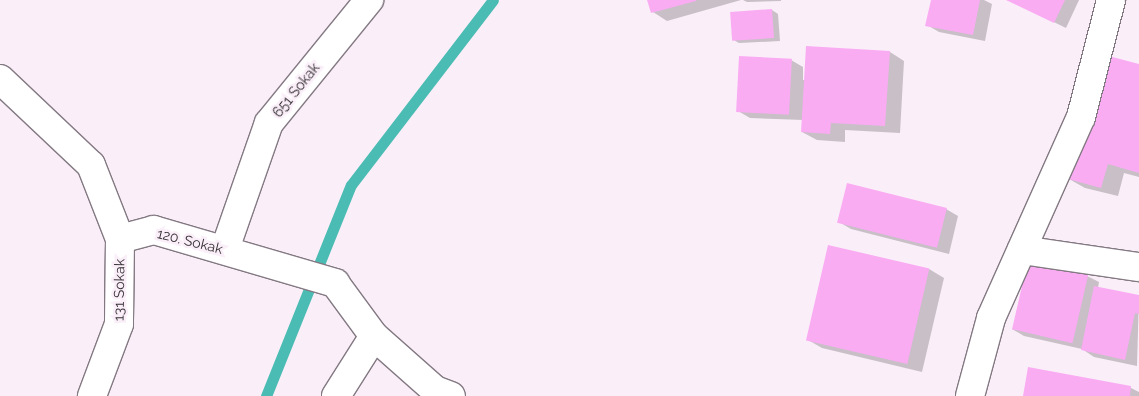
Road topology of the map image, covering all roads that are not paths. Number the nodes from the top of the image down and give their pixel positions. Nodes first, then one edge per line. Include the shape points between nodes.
1 (369, 0) edge
2 (1111, 0) edge
3 (0, 79) edge
4 (120, 239) junction
5 (225, 249) junction
6 (1022, 250) junction
7 (1139, 268) edge
8 (374, 336) junction
9 (92, 396) edge
10 (336, 396) edge
11 (451, 396) edge
12 (970, 396) edge

1 - 5 street, 651 Sokak via 269,123
2 - 6 street via 1081,117
3 - 4 street via 91,165
4 - 5 street, 120. Sokak via 154,230
4 - 9 street, 131 Sokak via 119,324
5 - 8 street, 120. Sokak via 335,283
6 - 7 street
6 - 12 street via 991,318
8 - 10 street
8 - 11 street, 120. Sokak via 435,390

